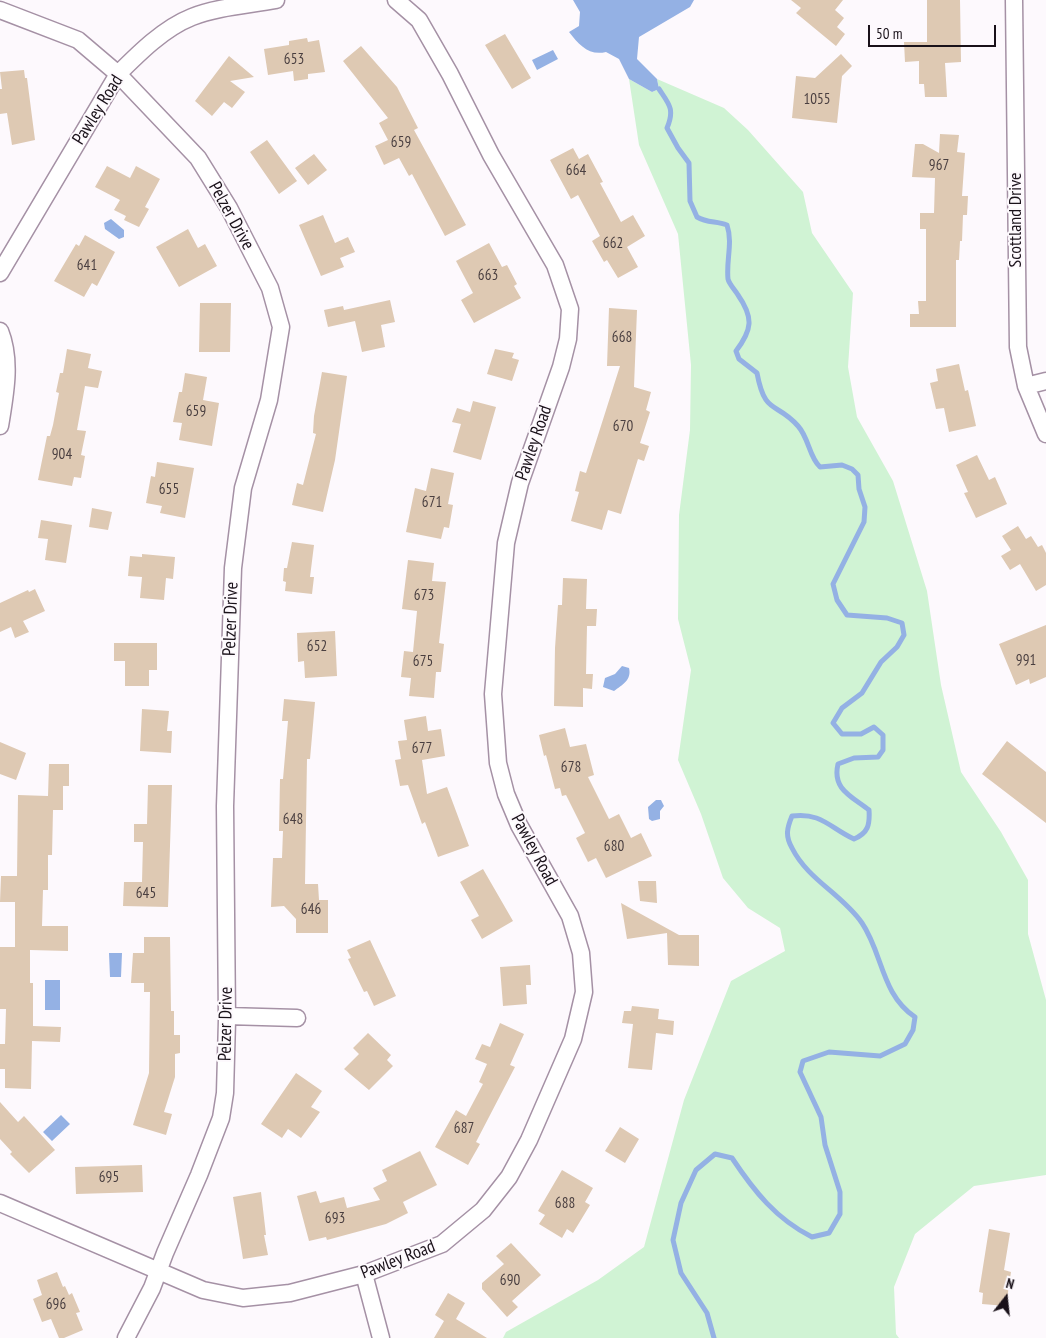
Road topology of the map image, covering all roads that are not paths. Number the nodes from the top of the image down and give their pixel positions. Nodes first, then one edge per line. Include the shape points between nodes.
1 (276, 0) edge
2 (396, 0) edge
3 (1014, 0) edge
4 (0, 10) edge
5 (118, 74) junction
6 (0, 273) edge
7 (0, 332) edge
8 (1046, 381) edge
9 (1026, 386) junction
10 (0, 426) edge
11 (1046, 434) edge
12 (227, 1016) junction
13 (297, 1018) dead end
14 (0, 1202) edge
15 (158, 1271) junction
16 (364, 1274) junction
17 (126, 1338) edge
18 (382, 1338) edge

1 - 5 street, Pawley Road via 192,17 154,42
2 - 16 street, Pawley Road via 419,20 446,66 491,155 555,265 570,309 568,339 561,367 520,483 506,542 493,694 498,763 506,794 519,825 570,916 581,953 584,992 573,1039 529,1140 509,1177 483,1210 442,1244
3 - 9 street, Scottland Drive via 1016,312 1018,348
4 - 5 street, Pelzer Drive via 78,40
5 - 6 street, Pawley Road
5 - 12 street, Pelzer Drive via 198,158 229,208 270,288 281,327 269,400 244,488 233,568 225,806
7 - 10 street via 4,342 7,384
8 - 9 street
9 - 11 street, Scottland Drive
12 - 13 street
12 - 15 street, Pelzer Drive via 225,1093 221,1118
14 - 15 street, Pawley Road
15 - 16 street, Pawley Road via 203,1290 243,1298 290,1293
15 - 17 street, Pelzer Drive
16 - 18 street

